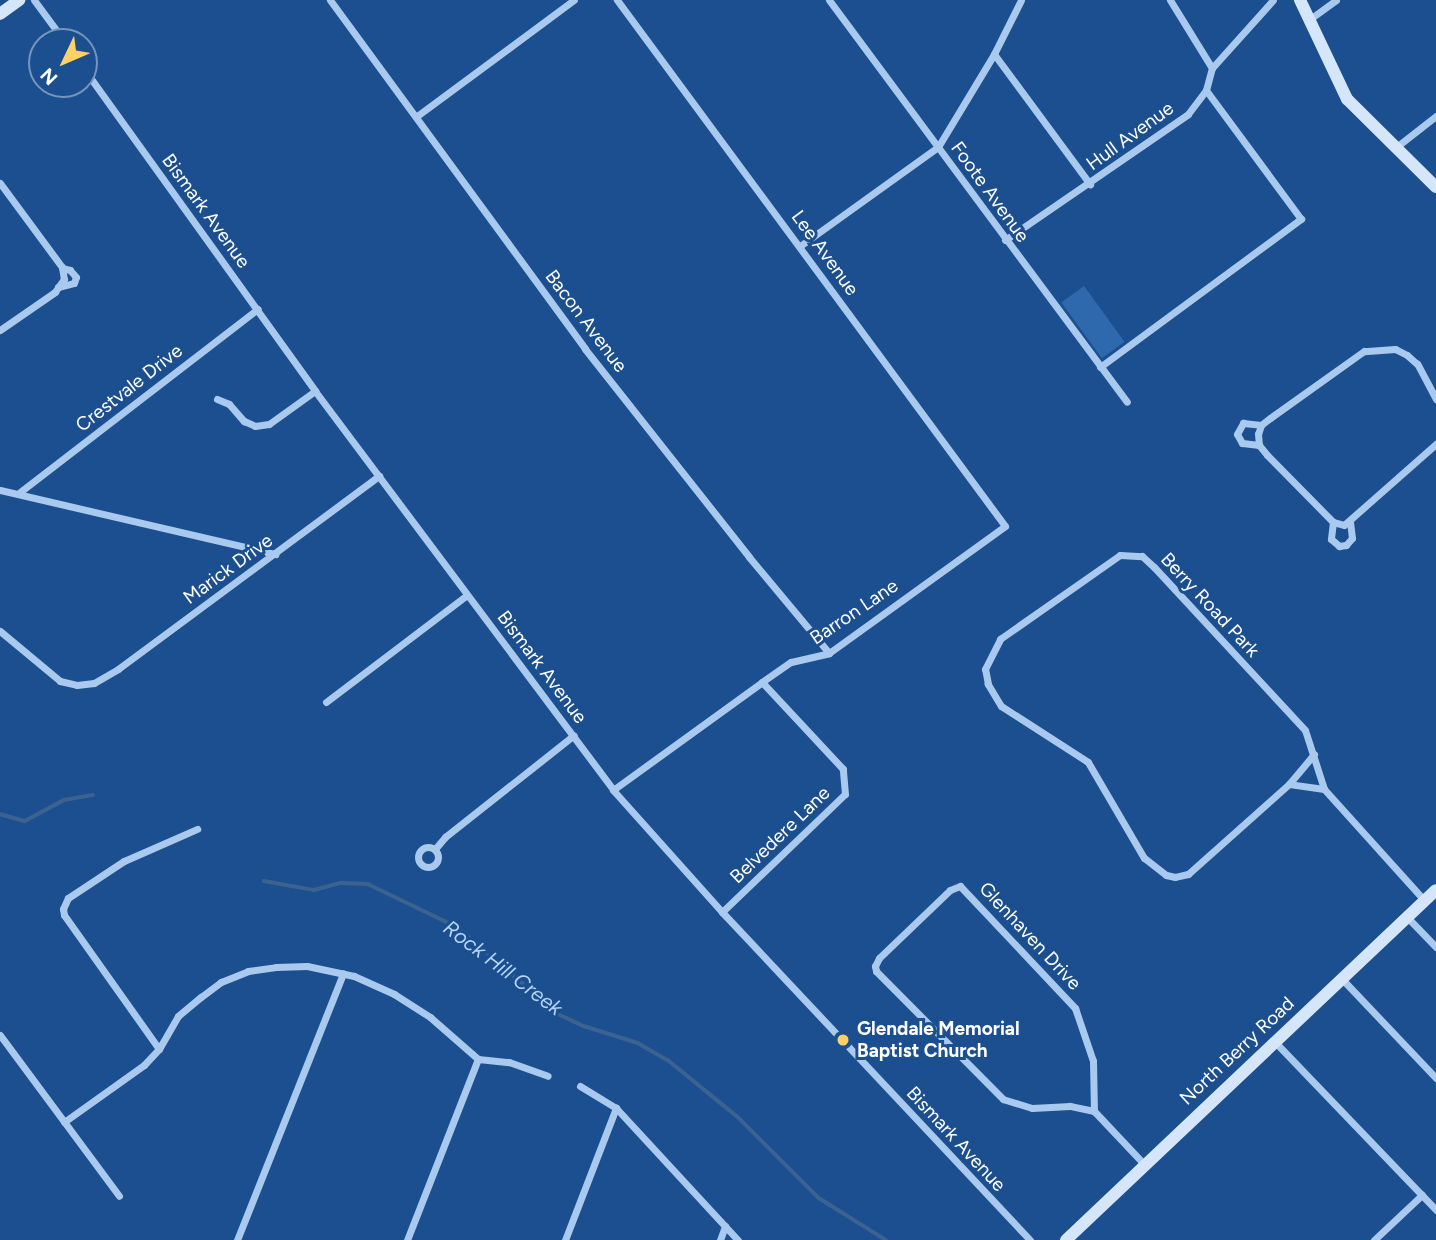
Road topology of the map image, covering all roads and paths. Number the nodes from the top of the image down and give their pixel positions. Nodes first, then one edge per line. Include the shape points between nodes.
1 (19, 0) edge
2 (34, 0) edge
3 (330, 0) edge
4 (574, 0) edge
5 (617, 0) edge
6 (829, 0) edge
7 (1021, 0) edge
8 (1170, 0) edge
9 (1273, 0) edge
10 (1300, 0) edge
11 (1336, 0) edge
12 (0, 14) edge
13 (1310, 19) junction
14 (55, 28) edge
15 (994, 54) junction
16 (1212, 68) junction
17 (98, 88) edge
18 (1206, 90) junction
19 (417, 116) junction
20 (1436, 116) edge
21 (938, 148) junction
22 (1395, 148) junction
23 (0, 183) edge
24 (1090, 184) junction
25 (1436, 187) edge
26 (1005, 240) junction
27 (800, 246) junction
28 (62, 268) junction
29 (58, 287) junction
30 (258, 309) junction
31 (0, 330) edge
32 (1100, 367) junction
33 (315, 391) junction
34 (217, 399) dead end
35 (1436, 399) edge
36 (1127, 402) dead end
37 (1261, 425) junction
38 (1436, 444) edge
39 (1259, 445) junction
40 (379, 476) junction
41 (0, 490) edge
42 (20, 492) junction
43 (1333, 522) junction
44 (1347, 523) junction
45 (1005, 526) joint
46 (276, 554) junction
47 (467, 595) junction
48 (0, 631) edge
49 (829, 653) junction
50 (761, 682) junction
51 (326, 702) dead end
52 (574, 735) junction
53 (1314, 754) junction
54 (1289, 783) junction
55 (1324, 789) junction
56 (613, 790) junction
57 (197, 829) dead end
58 (435, 849) dead end
59 (1436, 890) edge
60 (1425, 901) junction
61 (723, 912) junction
62 (1407, 917) junction
63 (1436, 947) edge
64 (343, 973) junction
65 (1342, 979) junction
66 (0, 1035) edge
67 (1275, 1042) junction
68 (159, 1049) junction
69 (478, 1059) junction
70 (548, 1076) dead end
71 (1436, 1078) edge
72 (580, 1086) dead end
73 (616, 1108) junction
74 (1094, 1111) junction
75 (64, 1122) junction
76 (1144, 1164) junction
77 (1422, 1195) junction
78 (119, 1196) dead end
79 (1436, 1210) edge
80 (725, 1226) junction
81 (237, 1240) edge
82 (407, 1240) edge
83 (565, 1240) edge
84 (720, 1240) edge
85 (738, 1240) edge
86 (1030, 1240) edge
87 (1066, 1240) edge
88 (1374, 1240) edge

1 - 12 main road
2 - 14 street
3 - 19 street, Bacon Avenue
4 - 19 street
5 - 27 street, Lee Avenue
6 - 21 street, Foote Avenue
7 - 15 street
8 - 16 street
9 - 16 street, Hull Avenue
10 - 13 main road
11 - 13 street
13 - 22 main road via 1347,99
15 - 21 street
15 - 24 street
16 - 18 street, Hull Avenue
17 - 30 street, Bismark Avenue
18 - 24 street, Hull Avenue via 1188,114
18 - 32 street via 1301,219
19 - 49 street, Bacon Avenue via 585,349
20 - 22 street
21 - 26 street, Foote Avenue
21 - 27 street
22 - 25 main road
23 - 28 street
24 - 26 street, Hull Avenue
26 - 32 street, Foote Avenue
27 - 45 street, Lee Avenue
28 - 29 street via 64,279
28 - 29 street via 76,277 74,283
29 - 31 street
30 - 33 street, Bismark Avenue
30 - 42 street, Crestvale Drive
32 - 36 street, Foote Avenue
33 - 34 street via 269,424 256,426
33 - 40 street, Bismark Avenue
35 - 37 street via 1407,355 1380,348 1352,358
37 - 39 street
37 - 39 street via 1242,423 1237,434 1242,443
38 - 44 street
39 - 43 street
40 - 46 street, Marick Drive
40 - 47 street, Bismark Avenue
41 - 42 street
42 - 46 street via 50,503
43 - 44 street
43 - 44 street via 1331,539 1339,546 1352,538
45 - 49 street, Barron Lane
46 - 48 street, Marick Drive via 94,683 60,681
47 - 51 street
47 - 52 street, Bismark Avenue
49 - 50 street, Barron Lane via 791,662
50 - 56 street, Barron Lane
50 - 61 street, Belvedere Lane via 843,769 845,794
52 - 56 street, Bismark Avenue
52 - 58 street
53 - 54 street, Berry Road Park
53 - 54 street, Berry Road Park via 1305,730 1142,556 1120,555 1100,567 1000,639 990,654 985,669 988,684 1001,706 1088,762 1144,858 1166,875 1188,874
53 - 55 street, Berry Road Park
54 - 55 street
55 - 60 street, Berry Road Park
56 - 61 street, Bismark Avenue
57 - 68 street via 124,861 68,898 64,915
59 - 60 main road, North Berry Road
60 - 62 main road, North Berry Road
61 - 86 street, Bismark Avenue
62 - 63 street
62 - 65 main road, North Berry Road
64 - 68 street via 307,965 248,971 178,1016
64 - 69 street via 421,1011
64 - 81 street
65 - 67 main road, North Berry Road
65 - 71 street
66 - 75 street
67 - 76 main road, North Berry Road
67 - 77 street
68 - 75 street via 135,1072
69 - 70 street via 509,1062
69 - 82 street
72 - 73 street
73 - 80 street
73 - 83 street
74 - 74 street, Glenhaven Drive via 1093,1061 1075,1008 964,888 950,890 876,962 880,976 1003,1099 1032,1108 1070,1106
74 - 76 street
75 - 78 street
76 - 87 main road, North Berry Road
77 - 79 street
77 - 88 street
80 - 84 street
80 - 85 street

